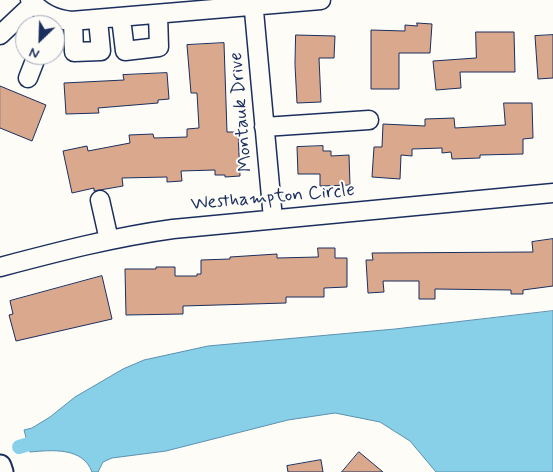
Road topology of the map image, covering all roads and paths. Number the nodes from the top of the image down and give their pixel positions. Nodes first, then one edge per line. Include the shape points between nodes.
1 (321, 0) edge
2 (32, 2) edge
3 (253, 3) edge
4 (158, 14) junction
5 (44, 15) edge
6 (121, 18) junction
7 (98, 20) junction
8 (65, 21) edge
9 (73, 21) junction
10 (0, 36) edge
11 (33, 65) edge
12 (28, 78) dead end
13 (369, 120) dead end
14 (264, 127) junction
15 (553, 193) edge
16 (100, 200) dead end
17 (273, 220) junction
18 (109, 240) junction
19 (0, 267) edge
20 (0, 466) edge
21 (2, 472) edge

1 - 3 street
2 - 5 street
2 - 10 street
3 - 4 street
3 - 14 street, Montauk Drive
4 - 6 street
4 - 6 street via 159,47 125,51
6 - 7 street
7 - 9 street
7 - 9 street via 101,51 74,52
8 - 9 street
11 - 12 street
13 - 14 street
14 - 17 street, Montauk Drive
15 - 17 street, Westhampton Circle
16 - 18 street
17 - 18 street, Westhampton Circle via 173,229
18 - 19 street, Westhampton Circle
20 - 21 main road

